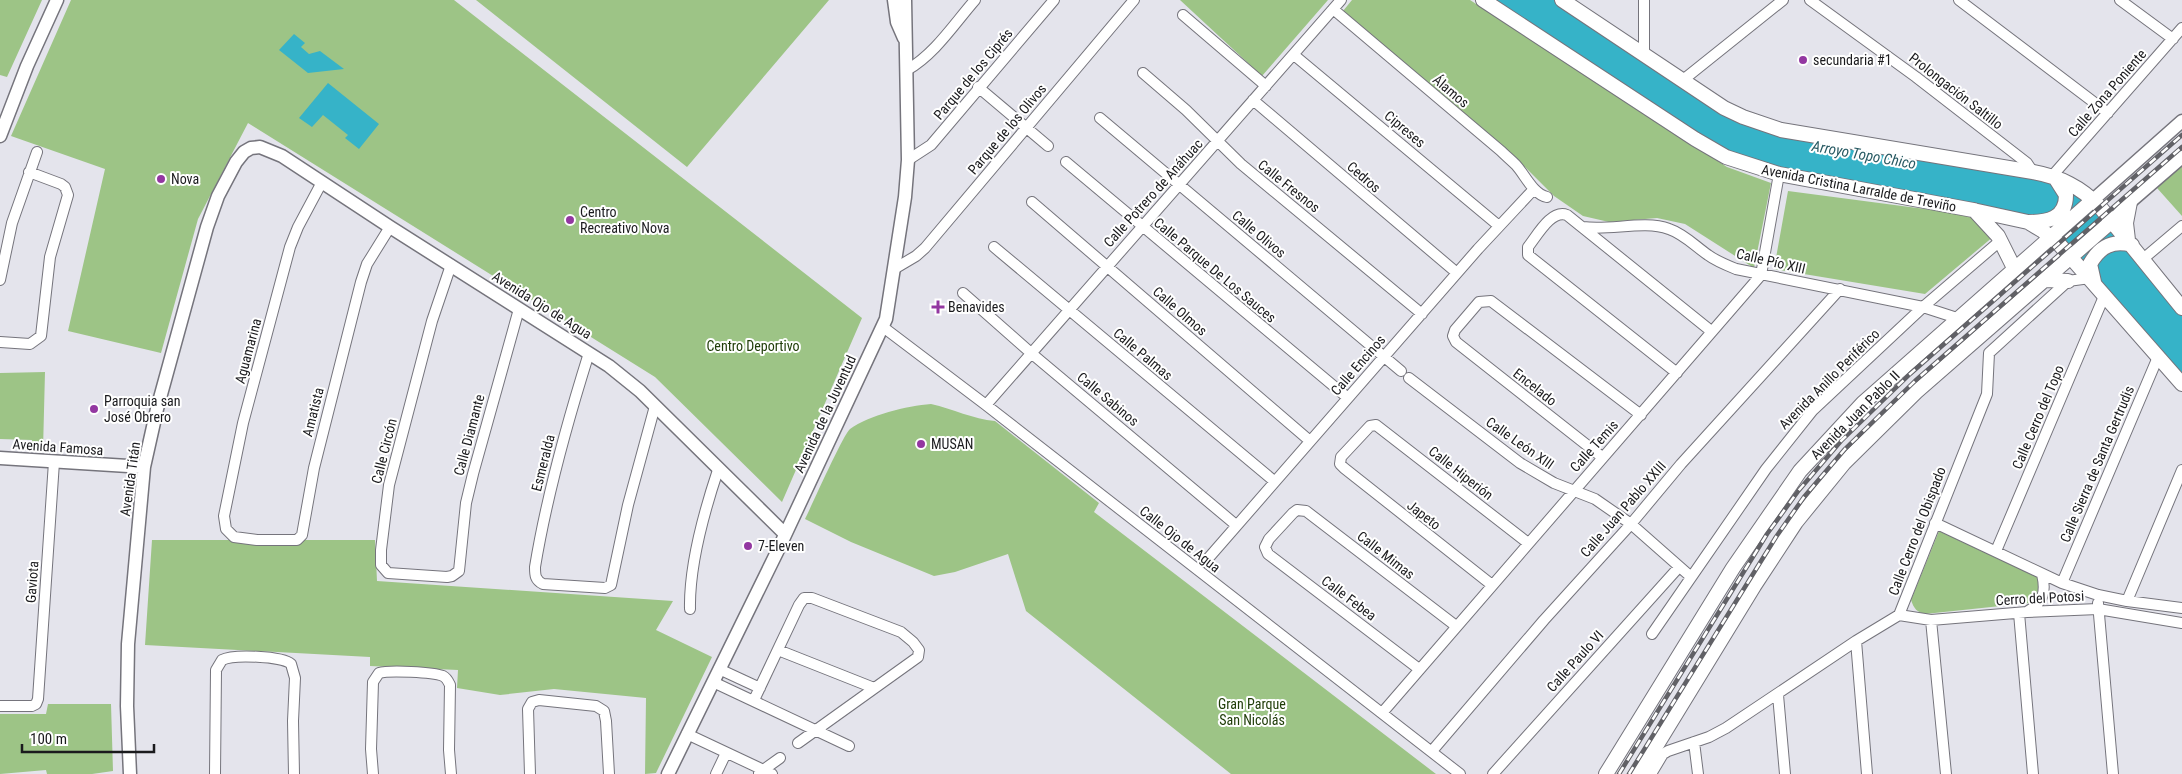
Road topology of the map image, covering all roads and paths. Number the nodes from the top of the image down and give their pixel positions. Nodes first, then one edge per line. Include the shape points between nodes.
1 (57, 0) edge
2 (894, 0) edge
3 (905, 0) edge
4 (914, 0) edge
5 (975, 0) edge
6 (1054, 0) edge
7 (1134, 0) edge
8 (1341, 0) edge
9 (1483, 0) edge
10 (1562, 0) edge
11 (1644, 0) edge
12 (1782, 0) edge
13 (1810, 0) edge
14 (1959, 0) edge
15 (2120, 0) edge
16 (1333, 9) junction
17 (1183, 15) dead end
18 (902, 18) junction
19 (2182, 28) edge
20 (2173, 39) junction
21 (1294, 54) junction
22 (1644, 55) junction
23 (907, 70) junction
24 (1143, 73) dead end
25 (1683, 80) junction
26 (1266, 86) junction
27 (978, 87) junction
28 (1254, 100) junction
29 (2108, 113) junction
30 (1100, 118) dead end
31 (2182, 122) edge
32 (1026, 128) junction
33 (0, 136) edge
34 (1217, 142) junction
35 (1048, 146) dead end
36 (251, 148) joint
37 (37, 152) dead end
38 (2182, 157) edge
39 (908, 160) junction
40 (1066, 162) dead end
41 (29, 172) junction
42 (2033, 172) junction
43 (1778, 174) junction
44 (2056, 179) junction
45 (322, 182) junction
46 (1179, 184) junction
47 (1534, 189) junction
48 (1546, 197) dead end
49 (2091, 201) junction
50 (1032, 202) dead end
51 (2130, 202) junction
52 (1973, 210) junction
53 (2033, 222) junction
54 (2110, 223) junction
55 (1499, 226) junction
56 (2182, 226) edge
57 (390, 227) junction
58 (1142, 227) junction
59 (1583, 227) junction
60 (2054, 235) junction
61 (2000, 241) junction
62 (2128, 242) junction
63 (994, 246) dead end
64 (3, 248) edge
65 (2073, 255) junction
66 (2143, 259) junction
67 (2, 260) edge
68 (451, 265) junction
69 (1106, 267) junction
70 (2014, 268) junction
71 (894, 269) junction
72 (1457, 273) junction
73 (1761, 275) junction
74 (2092, 277) junction
75 (0, 280) edge
76 (2045, 280) junction
77 (2068, 281) junction
78 (1840, 289) junction
79 (963, 292) dead end
80 (2105, 294) junction
81 (1923, 307) junction
82 (519, 308) junction
83 (2182, 308) edge
84 (1069, 310) junction
85 (1422, 314) junction
86 (1957, 318) junction
87 (883, 327) junction
88 (1711, 331) junction
89 (0, 342) edge
90 (589, 353) junction
91 (1031, 353) junction
92 (1384, 356) junction
93 (2158, 357) junction
94 (1677, 373) junction
95 (1405, 374) joint
96 (2182, 384) edge
97 (1348, 398) junction
98 (986, 405) junction
99 (655, 406) junction
100 (1641, 415) junction
101 (1310, 441) junction
102 (1602, 457) junction
103 (0, 458) edge
104 (54, 462) junction
105 (1340, 464) joint
106 (144, 467) junction
107 (718, 470) junction
108 (2182, 470) edge
109 (1274, 481) junction
110 (1573, 490) junction
111 (1934, 523) junction
112 (1631, 524) junction
113 (1236, 525) junction
114 (229, 534) joint
115 (785, 534) junction
116 (1528, 543) junction
117 (1265, 547) joint
118 (1996, 551) junction
119 (1205, 562) dead end
120 (1679, 567) junction
121 (458, 571) joint
122 (2042, 574) junction
123 (1690, 576) junction
124 (2062, 583) junction
125 (1492, 585) junction
126 (2098, 595) junction
127 (2128, 601) junction
128 (2182, 608) edge
129 (690, 609) dead end
130 (2098, 609) junction
131 (2023, 612) junction
132 (1899, 615) junction
133 (1931, 620) junction
134 (2182, 622) edge
135 (1456, 626) junction
136 (1652, 634) dead end
137 (1856, 641) junction
138 (778, 650) junction
139 (1419, 668) junction
140 (719, 669) junction
141 (713, 682) junction
142 (760, 688) junction
143 (874, 688) junction
144 (1778, 695) junction
145 (754, 700) junction
146 (0, 706) edge
147 (1382, 713) junction
148 (818, 731) junction
149 (688, 734) junction
150 (1694, 742) junction
151 (798, 744) dead end
152 (849, 746) dead end
153 (1432, 751) junction
154 (726, 753) junction
155 (780, 758) dead end
156 (764, 773) edge
157 (130, 774) edge
158 (215, 774) edge
159 (294, 774) edge
160 (372, 774) edge
161 (451, 774) edge
162 (530, 774) edge
163 (609, 774) edge
164 (668, 774) edge
165 (716, 774) edge
166 (1460, 774) edge
167 (1493, 774) edge
168 (1606, 774) edge
169 (1639, 774) edge
170 (1650, 774) edge
171 (1698, 774) edge
172 (1785, 774) edge
173 (1867, 774) edge
174 (1946, 774) edge
175 (2034, 774) edge
176 (2113, 774) edge

1 - 33 street
2 - 18 street, Avenida de la Juventud
3 - 18 street, Avenida de la Juventud
4 - 18 street
5 - 23 street via 934,48
6 - 27 street, Parque de los Ciprés
7 - 32 street, Parque de los Olivos
8 - 16 street, Calle Potrero de Anáhuac
9 - 43 main road, Avenida Cristina Larralde de Treviño via 1714,151 1742,164
10 - 22 main road
11 - 22 street
12 - 25 street
13 - 42 street, Prolongación Saltillo via 1916,77 2027,163
14 - 29 street
15 - 20 street
16 - 21 street, Calle Potrero de Anáhuac
16 - 47 street, Álamos via 1515,164
17 - 26 street
18 - 23 street, Avenida de la Juventud
19 - 20 street, Calle Zona Poniente
20 - 29 street, Calle Zona Poniente
21 - 26 street, Calle Potrero de Anáhuac
21 - 55 street, Cipreses
22 - 25 main road
23 - 39 street, Avenida de la Juventud
24 - 34 street, Calle Fresnos
25 - 42 main road via 1724,108 1782,130
26 - 28 street, Calle Potrero de Anáhuac
27 - 32 street
27 - 39 street, Parque de los Ciprés via 931,145
28 - 34 street, Calle Potrero de Anáhuac
28 - 72 street, Cedros
29 - 44 street, Calle Zona Poniente
30 - 46 street, Calle Olivos
31 - 49 street, Avenida Juan Pablo II
32 - 35 street
32 - 71 street, Parque de los Olivos via 925,248
34 - 46 street, Calle Potrero de Anáhuac
34 - 85 street, Calle Fresnos
36 - 45 street, Avenida Ojo de Agua via 269,149
36 - 106 street, Avenida Titán via 236,162 218,196 207,227
37 - 41 street
38 - 51 street, Avenida Juan Pablo II
39 - 71 street, Avenida de la Juventud
40 - 58 street, Calle Parque De Los Sauces
41 - 64 street
41 - 89 street via 61,184 68,195 50,258 41,336 30,344
42 - 44 main road
43 - 52 main road, Avenida Cristina Larralde de Treviño
43 - 73 street
44 - 49 main road via 2072,184
44 - 53 main road via 2066,195 2063,211 2053,219
45 - 57 street, Avenida Ojo de Agua
45 - 114 street, Aguamarina via 290,247 243,423 224,516
46 - 58 street, Calle Potrero de Anáhuac
46 - 92 street, Calle Olivos
47 - 48 street, Álamos
47 - 55 street, Calle Encinos
49 - 54 main road
49 - 60 main road, Avenida Juan Pablo II
50 - 69 street, Calle Olmos
51 - 54 street, Avenida Juan Pablo II
51 - 62 main road via 2126,223
52 - 53 main road, Avenida Cristina Larralde de Treviño
52 - 61 main road via 1992,228
53 - 60 main road, Avenida Cristina Larralde de Treviño
54 - 62 main road
54 - 65 main road, Avenida Juan Pablo II
55 - 72 street, Calle Encinos
56 - 66 street
57 - 68 street, Avenida Ojo de Agua
57 - 114 street, Amatista via 366,264 360,282 314,468 302,535 297,540 257,540
58 - 69 street, Calle Potrero de Anáhuac
58 - 97 street, Calle Parque De Los Sauces
59 - 73 street, Calle Pío XIII via 1666,228 1676,231 1725,265
59 - 88 street
59 - 94 street via 1567,214 1555,215 1528,247 1527,253
60 - 65 main road, Avenida Cristina Larralde de Treviño
60 - 70 main road, Avenida Juan Pablo II
61 - 70 main road
61 - 81 street, Avenida Anillo Periférico
62 - 66 main road
62 - 74 main road via 2100,249 2090,264
63 - 84 street, Calle Palmas
64 - 67 street
65 - 74 main road, Avenida Cristina Larralde de Treviño
65 - 76 main road, Avenida Juan Pablo II
66 - 83 main road
67 - 75 street
68 - 82 street, Avenida Ojo de Agua
68 - 121 street, Calle Circón via 432,321 389,485 381,565 395,575 447,577
69 - 84 street, Calle Potrero de Anáhuac
69 - 101 street, Calle Olmos
70 - 86 main road, Avenida Juan Pablo II
71 - 87 street, Avenida de la Juventud
72 - 85 street, Calle Encinos
73 - 78 street, Calle Pío XIII
73 - 88 street, Calle Temis
74 - 77 street
74 - 80 main road, Avenida Cristina Larralde de Treviño
76 - 77 main road
76 - 169 main road, Avenida Juan Pablo II via 1891,415 1822,489 1754,586
77 - 111 street, Calle Cerro del Obispado via 1989,353 1986,394
78 - 81 street, Calle Pío XIII
78 - 112 street, Calle Juan Pablo XXIII via 1680,464
79 - 91 street, Calle Sabinos
80 - 93 main road, Avenida Cristina Larralde de Treviño
80 - 118 street, Calle Cerro del Topo
81 - 86 street, Calle Pío XIII
81 - 123 street, Avenida Anillo Periférico via 1813,410
82 - 90 street, Avenida Ojo de Agua
82 - 121 street, Calle Diamante via 472,474
84 - 91 street, Calle Potrero de Anáhuac
84 - 109 street, Calle Palmas
85 - 92 street, Calle Encinos
86 - 168 main road, Avenida Juan Pablo II via 1863,403 1800,471 1733,568
87 - 98 street, Calle Ojo de Agua
87 - 115 street, Avenida de la Juventud
88 - 94 street, Calle Temis
90 - 99 street, Avenida Ojo de Agua via 624,377
90 - 99 street, Esmeralda via 542,526 535,567 538,581 605,588 610,585
91 - 98 street, Calle Potrero de Anáhuac
91 - 113 street, Calle Sabinos
92 - 95 street, Calle Olivos
92 - 97 street, Calle Encinos
93 - 96 main road, Avenida Cristina Larralde de Treviño
93 - 124 street, Calle Sierra de Santa Gertrudis
94 - 100 street, Calle Temis
95 - 110 street, Calle León XIII via 1520,464
97 - 101 street, Calle Encinos
98 - 147 street, Calle Ojo de Agua
99 - 107 street, Avenida Ojo de Agua
100 - 102 street, Calle Temis
100 - 102 street, Encelado via 1495,303 1479,302 1455,330 1456,342
101 - 109 street, Calle Encinos
102 - 110 street, Calle Temis
103 - 104 street, Avenida Famosa
104 - 106 street, Avenida Famosa
104 - 146 street, Gaviota via 40,692 36,704 28,707
105 - 116 street, Calle Hiperión via 1341,457 1370,426 1376,425
105 - 125 street, Japeto
106 - 157 street, Avenida Titán via 128,644
107 - 115 street, Avenida Ojo de Agua
107 - 129 street via 702,524
108 - 127 street
109 - 113 street, Calle Encinos
110 - 112 street, Calle León XIII via 1595,499
110 - 116 street, Calle Temis
111 - 118 street, Cerro del Potosi
111 - 132 street, Calle Cerro del Obispado
112 - 120 street, Calle León XIII
112 - 153 street, Calle Juan Pablo XXIII
113 - 119 street, Calle Encinos
115 - 140 street, Avenida de la Juventud
116 - 125 street, Calle Temis
117 - 135 street, Calle Mimas via 1297,510 1306,511
117 - 139 street, Calle Febea via 1268,554
118 - 122 street, Cerro del Potosi
120 - 123 street, Calle León XIII
120 - 167 street, Calle Paulo VI
122 - 124 street, Cerro del Potosi
122 - 131 street via 2045,588 2041,601
123 - 136 street, Avenida Anillo Periférico
124 - 126 street, Cerro del Potosi
125 - 135 street, Calle Temis
126 - 127 street, Cerro del Potosi
126 - 130 street
127 - 128 street, Cerro del Potosi
130 - 131 street, Cerro del Potosi
130 - 134 street, Cerro del Potosi
130 - 176 street
131 - 133 street, Cerro del Potosi
131 - 175 street
132 - 133 street, Cerro del Potosi
132 - 137 street, Calle Cerro del Obispado
133 - 174 street
135 - 139 street, Calle Temis
137 - 144 street, Calle Cerro del Obispado
137 - 173 street
138 - 142 street
138 - 143 street
138 - 143 street via 804,598 812,598 900,632 919,650 918,657
139 - 147 street, Calle Temis
140 - 141 street, Avenida de la Juventud
140 - 142 street
141 - 145 street
141 - 149 street, Avenida de la Juventud
142 - 145 street
143 - 148 street
144 - 150 street, Calle Cerro del Obispado via 1726,728
144 - 172 street
145 - 148 street
147 - 153 street, Calle Ojo de Agua
148 - 151 street
148 - 152 street
149 - 154 street
149 - 164 street, Avenida de la Juventud
150 - 170 street, Calle Cerro del Obispado via 1663,754
150 - 171 street
153 - 166 street, Calle Ojo de Agua
154 - 156 street
154 - 165 street
155 - 156 street
158 - 159 street via 218,664 232,657 281,658 291,664 295,678
160 - 161 street via 372,692 375,677 392,671 441,676 448,680
162 - 163 street via 528,709 532,702 539,700 596,706 604,711

